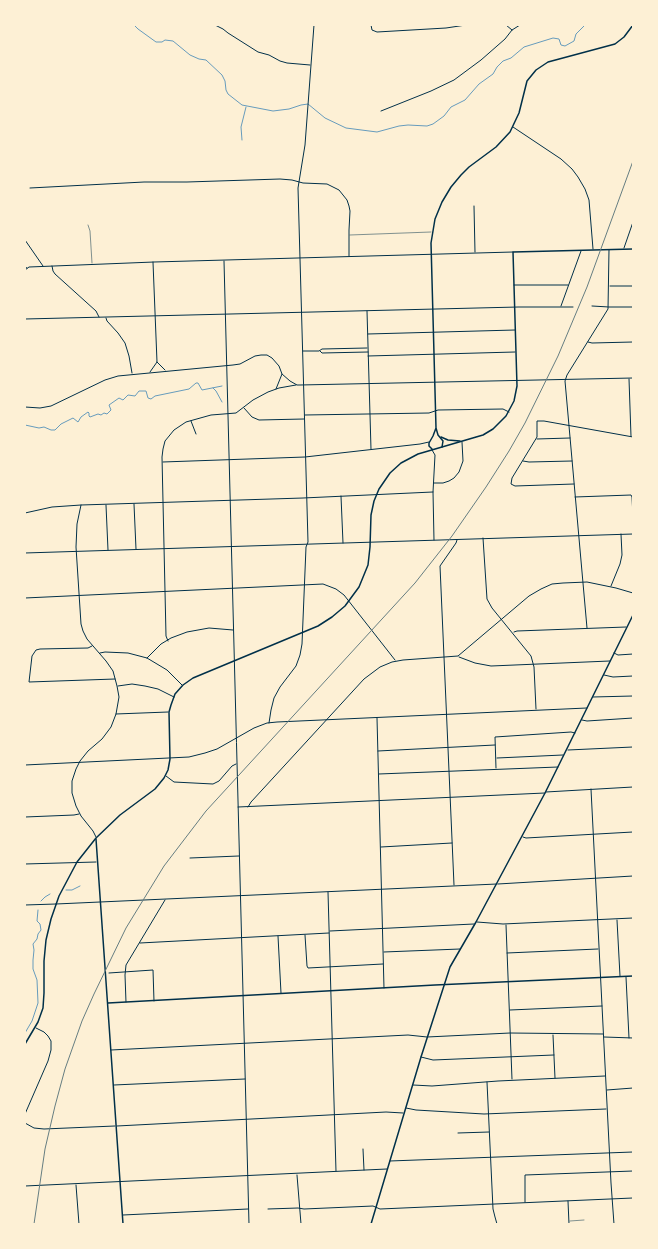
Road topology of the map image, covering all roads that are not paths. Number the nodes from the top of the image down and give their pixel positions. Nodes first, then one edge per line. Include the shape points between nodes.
1 (215, 25) edge
2 (314, 25) edge
3 (371, 25) edge
4 (466, 25) edge
5 (506, 25) edge
6 (520, 25) edge
7 (633, 25) edge
8 (512, 30) junction
9 (311, 65) junction
10 (381, 111) dead end
11 (513, 127) junction
12 (299, 182) junction
13 (30, 188) dead end
14 (474, 206) dead end
15 (633, 222) edge
16 (88, 225) dead end
17 (432, 232) junction
18 (349, 235) junction
19 (25, 240) edge
20 (607, 249) junction
21 (624, 249) junction
22 (633, 249) edge
23 (581, 250) junction
24 (595, 250) junction
25 (513, 252) junction
26 (476, 253) junction
27 (431, 254) junction
28 (349, 256) junction
29 (300, 258) junction
30 (224, 260) junction
31 (153, 262) junction
32 (92, 265) junction
33 (43, 266) junction
34 (52, 266) junction
35 (26, 267) edge
36 (25, 270) edge
37 (514, 285) junction
38 (569, 285) junction
39 (609, 286) junction
40 (633, 286) edge
41 (592, 306) dead end
42 (515, 307) junction
43 (561, 307) junction
44 (573, 307) dead end
45 (609, 307) junction
46 (633, 307) edge
47 (433, 309) junction
48 (367, 310) junction
49 (302, 312) junction
50 (225, 314) junction
51 (155, 316) junction
52 (99, 317) junction
53 (106, 317) junction
54 (25, 319) edge
55 (516, 330) junction
56 (433, 332) junction
57 (368, 334) junction
58 (588, 342) junction
59 (633, 342) edge
60 (368, 348) junction
61 (319, 351) junction
62 (303, 352) junction
63 (368, 352) junction
64 (516, 352) junction
65 (434, 354) junction
66 (368, 356) junction
67 (157, 362) junction
68 (227, 366) junction
69 (166, 371) junction
70 (150, 372) junction
71 (132, 374) junction
72 (282, 374) junction
73 (629, 378) junction
74 (633, 378) edge
75 (517, 380) junction
76 (565, 380) junction
77 (434, 382) junction
78 (369, 384) junction
79 (297, 385) junction
80 (304, 385) junction
81 (276, 389) junction
82 (25, 407) edge
83 (243, 408) junction
84 (435, 411) junction
85 (509, 412) junction
86 (228, 414) junction
87 (370, 414) junction
88 (304, 415) junction
89 (304, 419) junction
90 (191, 421) junction
91 (569, 425) junction
92 (436, 428) junction
93 (196, 434) dead end
94 (632, 436) edge
95 (440, 437) junction
96 (536, 438) junction
97 (570, 438) junction
98 (432, 439) junction
99 (462, 441) junction
100 (429, 442) junction
101 (442, 447) junction
102 (371, 450) junction
103 (432, 450) junction
104 (305, 458) junction
105 (229, 460) junction
106 (523, 460) junction
107 (572, 461) junction
108 (162, 462) junction
109 (433, 483) junction
110 (574, 484) junction
111 (433, 492) junction
112 (377, 494) junction
113 (341, 496) junction
114 (575, 497) junction
115 (306, 498) junction
116 (230, 500) junction
117 (163, 503) junction
118 (134, 504) junction
119 (82, 505) junction
120 (106, 505) junction
121 (25, 513) edge
122 (633, 517) edge
123 (621, 534) junction
124 (633, 534) edge
125 (579, 535) junction
126 (483, 538) junction
127 (457, 539) junction
128 (434, 540) junction
129 (371, 542) junction
130 (343, 543) junction
131 (307, 544) junction
132 (231, 547) junction
133 (136, 549) junction
134 (164, 549) junction
135 (108, 550) junction
136 (76, 551) junction
137 (25, 553) edge
138 (583, 582) junction
139 (304, 585) junction
140 (610, 587) junction
141 (232, 588) junction
142 (165, 591) junction
143 (633, 593) edge
144 (79, 595) junction
145 (25, 598) edge
146 (349, 601) junction
147 (633, 615) edge
148 (502, 620) junction
149 (587, 628) junction
150 (627, 628) junction
151 (234, 631) junction
152 (302, 633) junction
153 (513, 633) junction
154 (168, 640) junction
155 (92, 645) junction
156 (99, 653) junction
157 (614, 654) junction
158 (633, 654) edge
159 (458, 656) junction
160 (147, 658) junction
161 (444, 658) junction
162 (234, 661) junction
163 (395, 661) junction
164 (610, 661) junction
165 (533, 664) junction
166 (604, 675) junction
167 (633, 676) edge
168 (116, 679) junction
169 (183, 685) junction
170 (117, 686) junction
171 (633, 696) edge
172 (174, 697) junction
173 (593, 697) junction
174 (588, 708) junction
175 (536, 710) junction
176 (169, 712) junction
177 (116, 714) junction
178 (447, 714) junction
179 (377, 717) junction
180 (633, 718) edge
181 (327, 719) junction
182 (582, 720) junction
183 (269, 723) junction
184 (575, 733) junction
185 (236, 738) junction
186 (495, 745) junction
187 (448, 747) junction
188 (633, 747) edge
189 (378, 750) junction
190 (567, 750) junction
191 (564, 756) junction
192 (496, 758) junction
193 (170, 759) junction
194 (78, 763) junction
195 (237, 764) junction
196 (25, 766) edge
197 (558, 767) junction
198 (496, 769) junction
199 (449, 771) junction
200 (379, 774) junction
201 (166, 776) junction
202 (633, 787) edge
203 (591, 789) junction
204 (545, 792) junction
205 (450, 797) junction
206 (379, 801) junction
207 (238, 807) junction
208 (248, 807) junction
209 (79, 813) junction
210 (25, 817) edge
211 (633, 832) edge
212 (594, 834) junction
213 (522, 837) junction
214 (96, 838) junction
215 (452, 843) junction
216 (380, 847) junction
217 (239, 856) junction
218 (190, 858) dead end
219 (77, 862) junction
220 (98, 862) junction
221 (25, 864) edge
222 (633, 876) edge
223 (596, 878) junction
224 (497, 884) junction
225 (454, 885) junction
226 (381, 889) junction
227 (328, 891) junction
228 (240, 895) junction
229 (165, 899) junction
230 (101, 902) junction
231 (56, 904) junction
232 (25, 905) edge
233 (633, 918) edge
234 (617, 919) junction
235 (598, 920) junction
236 (475, 923) junction
237 (506, 924) junction
238 (382, 929) junction
239 (329, 932) junction
240 (305, 935) junction
241 (278, 936) junction
242 (241, 938) junction
243 (140, 943) junction
244 (460, 949) junction
245 (599, 949) junction
246 (383, 952) junction
247 (507, 953) junction
248 (383, 964) junction
249 (330, 966) junction
250 (125, 972) junction
251 (109, 973) dead end
252 (633, 976) edge
253 (620, 977) junction
254 (626, 977) junction
255 (601, 978) junction
256 (508, 982) junction
257 (443, 985) junction
258 (384, 988) junction
259 (331, 991) junction
260 (281, 994) junction
261 (243, 996) junction
262 (154, 1001) junction
263 (126, 1002) junction
264 (108, 1003) junction
265 (602, 1006) junction
266 (509, 1010) junction
267 (35, 1028) junction
268 (510, 1033) junction
269 (553, 1034) junction
270 (603, 1034) junction
271 (427, 1037) junction
272 (604, 1037) junction
273 (629, 1038) junction
274 (633, 1038) edge
275 (332, 1039) junction
276 (244, 1043) junction
277 (25, 1044) edge
278 (111, 1050) junction
279 (554, 1055) junction
280 (511, 1056) junction
281 (421, 1057) junction
282 (606, 1076) junction
283 (555, 1078) junction
284 (245, 1079) junction
285 (512, 1080) junction
286 (487, 1081) junction
287 (113, 1085) junction
288 (412, 1085) junction
289 (633, 1088) edge
290 (606, 1090) junction
291 (406, 1108) junction
292 (607, 1109) junction
293 (404, 1113) junction
294 (25, 1114) edge
295 (334, 1114) junction
296 (488, 1114) junction
297 (246, 1119) junction
298 (25, 1123) edge
299 (116, 1126) junction
300 (489, 1132) junction
301 (458, 1134) dead end
302 (363, 1149) dead end
303 (633, 1152) edge
304 (609, 1153) junction
305 (490, 1158) junction
306 (390, 1161) junction
307 (387, 1169) junction
308 (364, 1170) junction
309 (633, 1171) edge
310 (336, 1172) junction
311 (610, 1172) junction
312 (297, 1174) junction
313 (248, 1176) junction
314 (120, 1182) junction
315 (76, 1184) junction
316 (25, 1186) edge
317 (612, 1198) junction
318 (633, 1198) edge
319 (568, 1200) junction
320 (525, 1202) junction
321 (493, 1204) junction
322 (376, 1207) junction
323 (300, 1208) junction
324 (248, 1209) junction
325 (268, 1209) dead end
326 (122, 1215) junction
327 (584, 1220) dead end
328 (569, 1221) junction
329 (79, 1224) edge
330 (123, 1224) edge
331 (249, 1224) edge
332 (301, 1224) edge
333 (371, 1224) edge
334 (497, 1224) edge
335 (569, 1224) edge
336 (614, 1224) edge

1 - 9 street via 258,52 287,63
2 - 9 street
3 - 4 street via 373,31 377,32
5 - 8 street
6 - 8 street
7 - 11 main road via 624,37 613,45 546,63 536,70 526,85
8 - 10 street via 482,60 454,80
9 - 12 street via 305,145
11 - 17 main road via 500,144 466,169 451,186 438,210
11 - 24 street via 564,162 580,180 589,200
12 - 13 street via 285,179 144,182
12 - 18 street via 327,184 341,192 350,208
12 - 29 street
14 - 26 street
15 - 21 street
16 - 32 street
17 - 18 street
17 - 27 main road
18 - 28 street
19 - 33 street
20 - 21 main road
20 - 24 main road
20 - 39 street
21 - 22 main road
23 - 24 main road
23 - 25 main road
23 - 38 street
25 - 26 street
25 - 37 main road
26 - 27 street
27 - 28 street
27 - 47 main road
28 - 29 street
29 - 30 street
29 - 49 street
30 - 31 street
30 - 50 street
31 - 32 street
31 - 51 street
32 - 34 street
33 - 34 street
33 - 35 street
34 - 52 street via 55,274 96,311
35 - 36 street
37 - 38 street
37 - 42 main road
38 - 43 street
39 - 40 street
39 - 45 street
41 - 45 street
42 - 43 street
42 - 47 street
42 - 55 main road
43 - 44 street
45 - 46 street
45 - 58 street
47 - 48 street
47 - 56 main road
48 - 49 street
48 - 57 street
49 - 50 street
49 - 62 street
50 - 51 street
50 - 68 street
51 - 53 street
51 - 67 street
52 - 53 street
52 - 54 street
53 - 71 street via 126,348
55 - 56 street
55 - 64 main road
56 - 57 street
56 - 65 main road
57 - 60 street
58 - 59 street
58 - 76 street
60 - 61 street
60 - 63 street
61 - 62 street
61 - 63 street
62 - 80 street
63 - 66 street
64 - 65 street
64 - 75 main road
65 - 66 street
65 - 77 main road
66 - 78 street
67 - 69 street
67 - 70 street
68 - 69 street
68 - 72 street via 265,355 277,362
68 - 86 street
69 - 70 street
70 - 71 street
71 - 82 street via 108,379 49,406
72 - 79 street
72 - 81 street
73 - 74 street
73 - 76 street
73 - 94 street
75 - 76 street
75 - 77 street
75 - 85 main road via 515,397
76 - 91 street
77 - 78 street
77 - 84 main road
78 - 80 street
78 - 87 street
79 - 80 street
79 - 81 street
80 - 88 street
81 - 83 street via 256,398
83 - 86 street via 236,413
83 - 89 street via 259,420
84 - 85 street via 503,409
84 - 87 street
84 - 92 main road
85 - 99 main road via 502,422 489,432
86 - 90 street via 211,415
86 - 105 street
87 - 88 street
87 - 102 street
88 - 89 street
89 - 104 street
90 - 93 street
90 - 108 street via 178,427 170,435 163,449
91 - 94 street
91 - 96 street via 537,421
91 - 97 street
92 - 95 main road
92 - 98 main road
95 - 98 main road
95 - 99 main road
95 - 101 main road via 443,441
96 - 97 street
96 - 106 street
97 - 107 street
98 - 100 main road
99 - 101 main road
99 - 109 street via 463,461 459,472 449,481
100 - 102 street
100 - 103 main road
101 - 103 main road
102 - 104 street
103 - 109 street
103 - 112 main road via 414,455 397,466 387,476
104 - 105 street
104 - 115 street
105 - 108 street
105 - 116 street
106 - 107 street
106 - 110 street via 512,478 511,484 515,486
107 - 110 street
108 - 117 street
109 - 111 street
110 - 114 street
111 - 112 street
111 - 128 street
112 - 113 street
112 - 129 main road via 370,520
113 - 115 street
113 - 130 street
114 - 122 street via 632,495
114 - 125 street
115 - 116 street
115 - 131 street
116 - 117 street
116 - 132 street
117 - 118 street
117 - 134 street
118 - 120 street
118 - 133 street
119 - 120 street
119 - 121 street via 52,507
119 - 136 street via 77,524
120 - 135 street
123 - 124 street
123 - 125 street
123 - 140 street via 622,555
125 - 126 street
125 - 138 street
126 - 127 street
126 - 148 street via 486,596
127 - 128 street
127 - 161 street via 440,566
128 - 129 street
129 - 130 street
129 - 146 main road via 364,574
130 - 131 street
131 - 132 street
131 - 139 street
132 - 134 street
132 - 141 street
133 - 134 street
133 - 135 street
134 - 142 street
135 - 136 street
136 - 137 street
136 - 144 street
138 - 140 street
138 - 148 street via 559,583 541,589
138 - 149 street
139 - 141 street
139 - 146 street via 329,586
139 - 152 street
140 - 143 street
141 - 142 street
141 - 151 street
142 - 144 street
142 - 154 street
144 - 145 street
144 - 155 street via 84,635
146 - 152 main road via 330,619
146 - 163 street
147 - 150 main road
148 - 153 street
148 - 159 street
149 - 150 street
149 - 153 street
150 - 157 main road
151 - 154 street via 198,629
151 - 162 street
152 - 162 main road
152 - 183 street via 298,661 276,694
153 - 165 street via 528,651
154 - 160 street
155 - 156 street
155 - 168 street via 88,648 36,650 32,656 29,682
156 - 160 street via 128,654
156 - 168 street
157 - 158 street
157 - 164 main road
159 - 161 street
159 - 165 street via 475,664 487,666
160 - 169 street via 167,670
161 - 163 street
161 - 178 street
162 - 169 main road via 197,676
162 - 185 street
163 - 181 street via 370,673
164 - 165 street
164 - 166 main road
165 - 175 street
166 - 167 street
166 - 173 main road
168 - 170 street
169 - 172 main road
170 - 172 street via 146,686
170 - 177 street via 119,697
171 - 173 street
172 - 176 main road
173 - 174 main road
174 - 175 street
174 - 182 main road
175 - 178 street
176 - 177 street
176 - 193 main road
177 - 194 street via 106,734
178 - 179 street
178 - 187 street
179 - 181 street
179 - 189 street
180 - 182 street
181 - 183 street
181 - 208 street
182 - 184 main road
183 - 185 street via 250,729
184 - 186 street via 495,737
184 - 190 main road
185 - 193 street via 205,753
185 - 195 street
186 - 187 street
186 - 192 street
187 - 189 street
187 - 199 street
188 - 190 street
189 - 200 street
190 - 191 main road
191 - 192 street
191 - 197 main road
192 - 198 street
193 - 194 street
193 - 201 main road
194 - 196 street
194 - 209 street via 72,790
195 - 201 street via 213,784 174,782
195 - 207 street
197 - 198 street
197 - 204 main road
198 - 199 street
199 - 200 street
199 - 205 street
200 - 206 street
201 - 214 main road via 155,789 120,815
202 - 203 street
203 - 204 street
203 - 212 street
204 - 205 street
204 - 213 main road
205 - 206 street
205 - 215 street
206 - 208 street
206 - 216 street
207 - 208 street
207 - 217 street
209 - 210 street
209 - 214 street
211 - 212 street
212 - 213 street
212 - 223 street
213 - 224 main road
214 - 219 main road
214 - 220 main road
215 - 216 street
215 - 225 street
216 - 226 street
217 - 218 street
217 - 228 street
219 - 220 street
219 - 221 street
219 - 231 main road
220 - 230 main road
222 - 223 street
223 - 224 street
223 - 235 street
224 - 225 street
224 - 236 main road
225 - 226 street
226 - 227 street
226 - 238 street
227 - 228 street
227 - 239 street
228 - 229 street
228 - 242 street
229 - 230 street
229 - 243 street
230 - 231 street
230 - 264 main road
231 - 232 street
231 - 267 main road via 46,947 44,1003
233 - 234 street
234 - 235 street
234 - 253 street
235 - 237 street
235 - 245 street
236 - 237 street
236 - 238 street
236 - 244 main road
237 - 247 street
238 - 239 street
238 - 246 street
239 - 240 street
239 - 249 street
240 - 241 street
240 - 249 street via 307,967
241 - 242 street
241 - 260 street
242 - 243 street
242 - 261 street
243 - 250 street via 127,963
244 - 246 street
244 - 257 main road
245 - 247 street
245 - 255 street
246 - 248 street
247 - 256 street
248 - 249 street
248 - 258 street
249 - 259 street
250 - 251 street
250 - 262 street via 153,970
250 - 263 street
252 - 254 main road
253 - 254 main road
253 - 255 main road
254 - 273 street
255 - 256 main road
255 - 265 street
256 - 257 main road
256 - 266 street
257 - 258 main road
257 - 271 main road
258 - 259 main road
259 - 260 main road
259 - 275 street
260 - 261 main road
261 - 262 main road
261 - 276 street
262 - 263 main road
263 - 264 main road
264 - 278 main road
265 - 266 street
265 - 270 street
266 - 268 street
267 - 277 main road
267 - 294 street via 48,1036 51,1050
268 - 269 street
268 - 271 street
268 - 280 street
269 - 270 street
269 - 279 street
270 - 272 street
271 - 275 street via 408,1035
271 - 281 main road
272 - 273 street
272 - 282 street
273 - 274 street
275 - 276 street
275 - 295 street
276 - 278 street
276 - 284 street
278 - 287 main road
279 - 280 street
279 - 283 street
280 - 281 street via 433,1060
280 - 285 street
281 - 288 main road
282 - 283 street
282 - 290 street
283 - 285 street
284 - 287 street
284 - 297 street
285 - 286 street
286 - 288 street via 436,1086
286 - 296 street
287 - 299 main road
288 - 291 main road
289 - 290 street
290 - 292 street
291 - 293 main road
291 - 296 street
292 - 296 street
292 - 304 street
293 - 295 street
293 - 306 main road
295 - 297 street
295 - 310 street
296 - 300 street
297 - 299 street
297 - 313 street
298 - 299 street via 34,1128 46,1129
299 - 314 main road
300 - 301 street
300 - 305 street
302 - 308 street
303 - 304 street
304 - 305 street
304 - 311 street
305 - 306 street
305 - 321 street
306 - 307 main road
307 - 308 street
307 - 322 main road
308 - 310 street
309 - 311 street
310 - 312 street
311 - 317 street
311 - 320 street via 524,1175
312 - 313 street
312 - 323 street
313 - 314 street
313 - 324 street
314 - 315 street
314 - 326 main road
315 - 316 street
315 - 329 street
317 - 318 street
317 - 319 street
317 - 336 street
319 - 320 street
319 - 328 street
320 - 321 street
321 - 322 street
321 - 334 street
322 - 323 street
322 - 333 main road
323 - 325 street
323 - 332 street
324 - 326 street
324 - 331 street
326 - 330 main road
327 - 328 street
328 - 335 street

